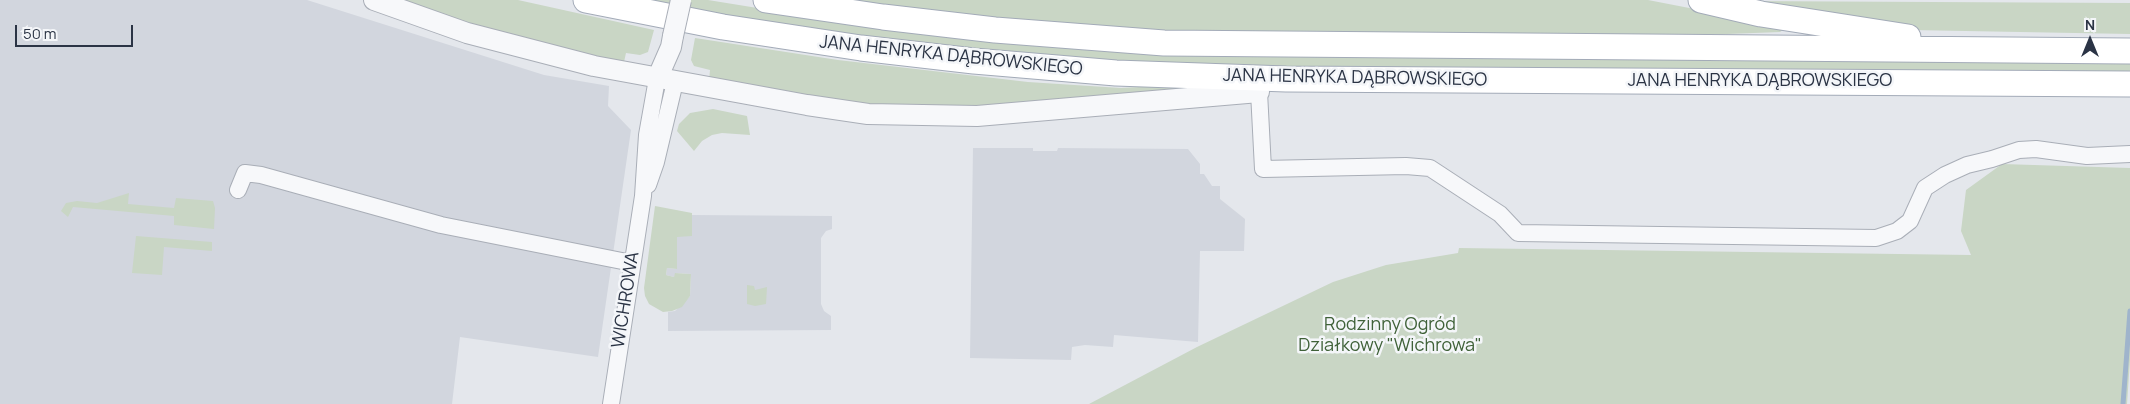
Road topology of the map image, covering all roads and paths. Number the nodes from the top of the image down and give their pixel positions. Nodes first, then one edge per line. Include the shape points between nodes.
1 (374, 0) edge
2 (586, 0) edge
3 (681, 0) edge
4 (766, 0) edge
5 (1701, 0) edge
6 (2004, 50) junction
7 (2130, 51) edge
8 (1394, 79) junction
9 (666, 80) junction
10 (2130, 84) edge
11 (1259, 92) junction
12 (2130, 154) edge
13 (238, 190) dead end
14 (632, 263) junction
15 (611, 404) edge

1 - 9 street via 467,34 564,59
2 - 8 main road, JANA HENRYKA DĄBROWSKIEGO via 742,30 974,61 1172,75
3 - 9 street, bridge
4 - 6 main road, JANA HENRYKA DĄBROWSKIEGO via 883,18 1164,43
5 - 6 main road via 1761,14
6 - 7 main road, JANA HENRYKA DĄBROWSKIEGO
8 - 10 main road, JANA HENRYKA DĄBROWSKIEGO
8 - 11 main road via 1330,91
9 - 11 street via 829,109 897,116 977,116
9 - 14 street, WICHROWA via 647,135 643,196
11 - 12 street via 1263,169 1430,168 1500,214 1518,233 1876,238 1897,232 1910,221 1925,188 1966,165 2019,150 2087,156
13 - 14 street via 245,173 261,175 441,225
14 - 15 street, WICHROWA

